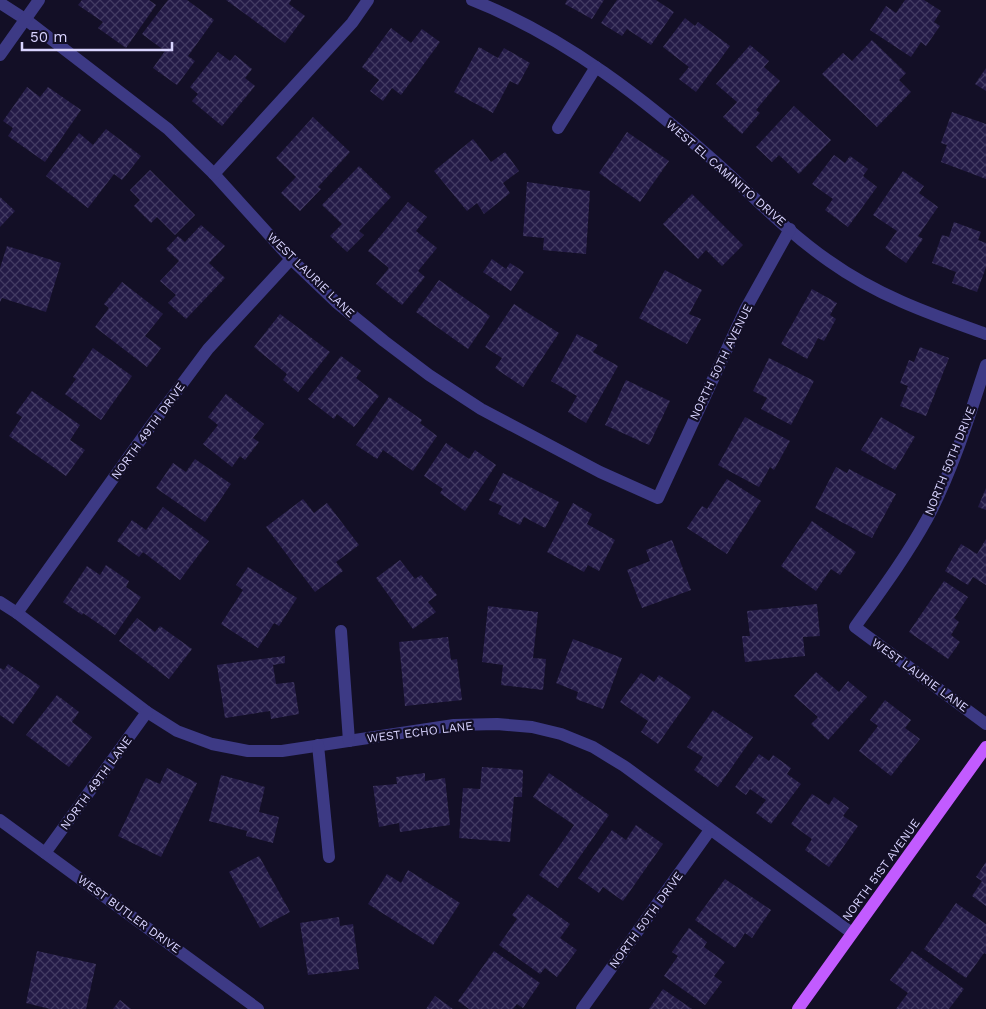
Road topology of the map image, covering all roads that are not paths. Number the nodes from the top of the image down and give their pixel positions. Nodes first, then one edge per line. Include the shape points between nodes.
1 (39, 0) edge
2 (368, 0) edge
3 (472, 0) edge
4 (0, 3) edge
5 (25, 19) junction
6 (0, 55) edge
7 (596, 67) junction
8 (558, 128) dead end
9 (214, 174) junction
10 (790, 229) junction
11 (291, 259) junction
12 (986, 334) edge
13 (986, 365) edge
14 (658, 498) joint
15 (0, 602) edge
16 (17, 613) junction
17 (855, 627) joint
18 (341, 632) dead end
19 (148, 712) junction
20 (986, 724) edge
21 (349, 741) junction
22 (318, 745) junction
23 (986, 748) edge
24 (0, 820) edge
25 (710, 830) junction
26 (46, 853) junction
27 (329, 856) dead end
28 (852, 933) junction
29 (258, 1009) edge
30 (582, 1009) edge
31 (798, 1009) edge

1 - 5 street
2 - 9 street via 352,23
3 - 7 street, WEST EL CAMINITO DRIVE via 549,38
4 - 5 street, WEST LAURIE LANE
5 - 6 street
5 - 9 street, WEST LAURIE LANE via 168,129
7 - 8 street
7 - 10 street, WEST EL CAMINITO DRIVE via 644,101
9 - 11 street, WEST LAURIE LANE
10 - 12 street, WEST EL CAMINITO DRIVE via 829,261 876,290 914,308
10 - 14 street, NORTH 50TH AVENUE via 745,310
11 - 14 street, WEST LAURIE LANE via 384,341 481,409 600,472
11 - 16 street, NORTH 49TH DRIVE via 208,350 175,392
13 - 17 street, NORTH 50TH DRIVE via 960,444 927,518 906,555
15 - 16 street, WEST ECHO LANE
16 - 19 street, WEST ECHO LANE
17 - 20 street, WEST LAURIE LANE
18 - 21 street
19 - 22 street, WEST ECHO LANE via 177,731 212,744 248,751 282,751
19 - 26 street, NORTH 49TH LANE
21 - 22 street, WEST ECHO LANE
21 - 25 street, WEST ECHO LANE via 454,726 497,724 561,734 593,747 624,766
22 - 27 street
23 - 28 main road, NORTH 51ST AVENUE
24 - 26 street, WEST BUTLER DRIVE
25 - 28 street, WEST ECHO LANE
25 - 30 street, NORTH 50TH DRIVE
26 - 29 street, WEST BUTLER DRIVE
28 - 31 main road, NORTH 51ST AVENUE

